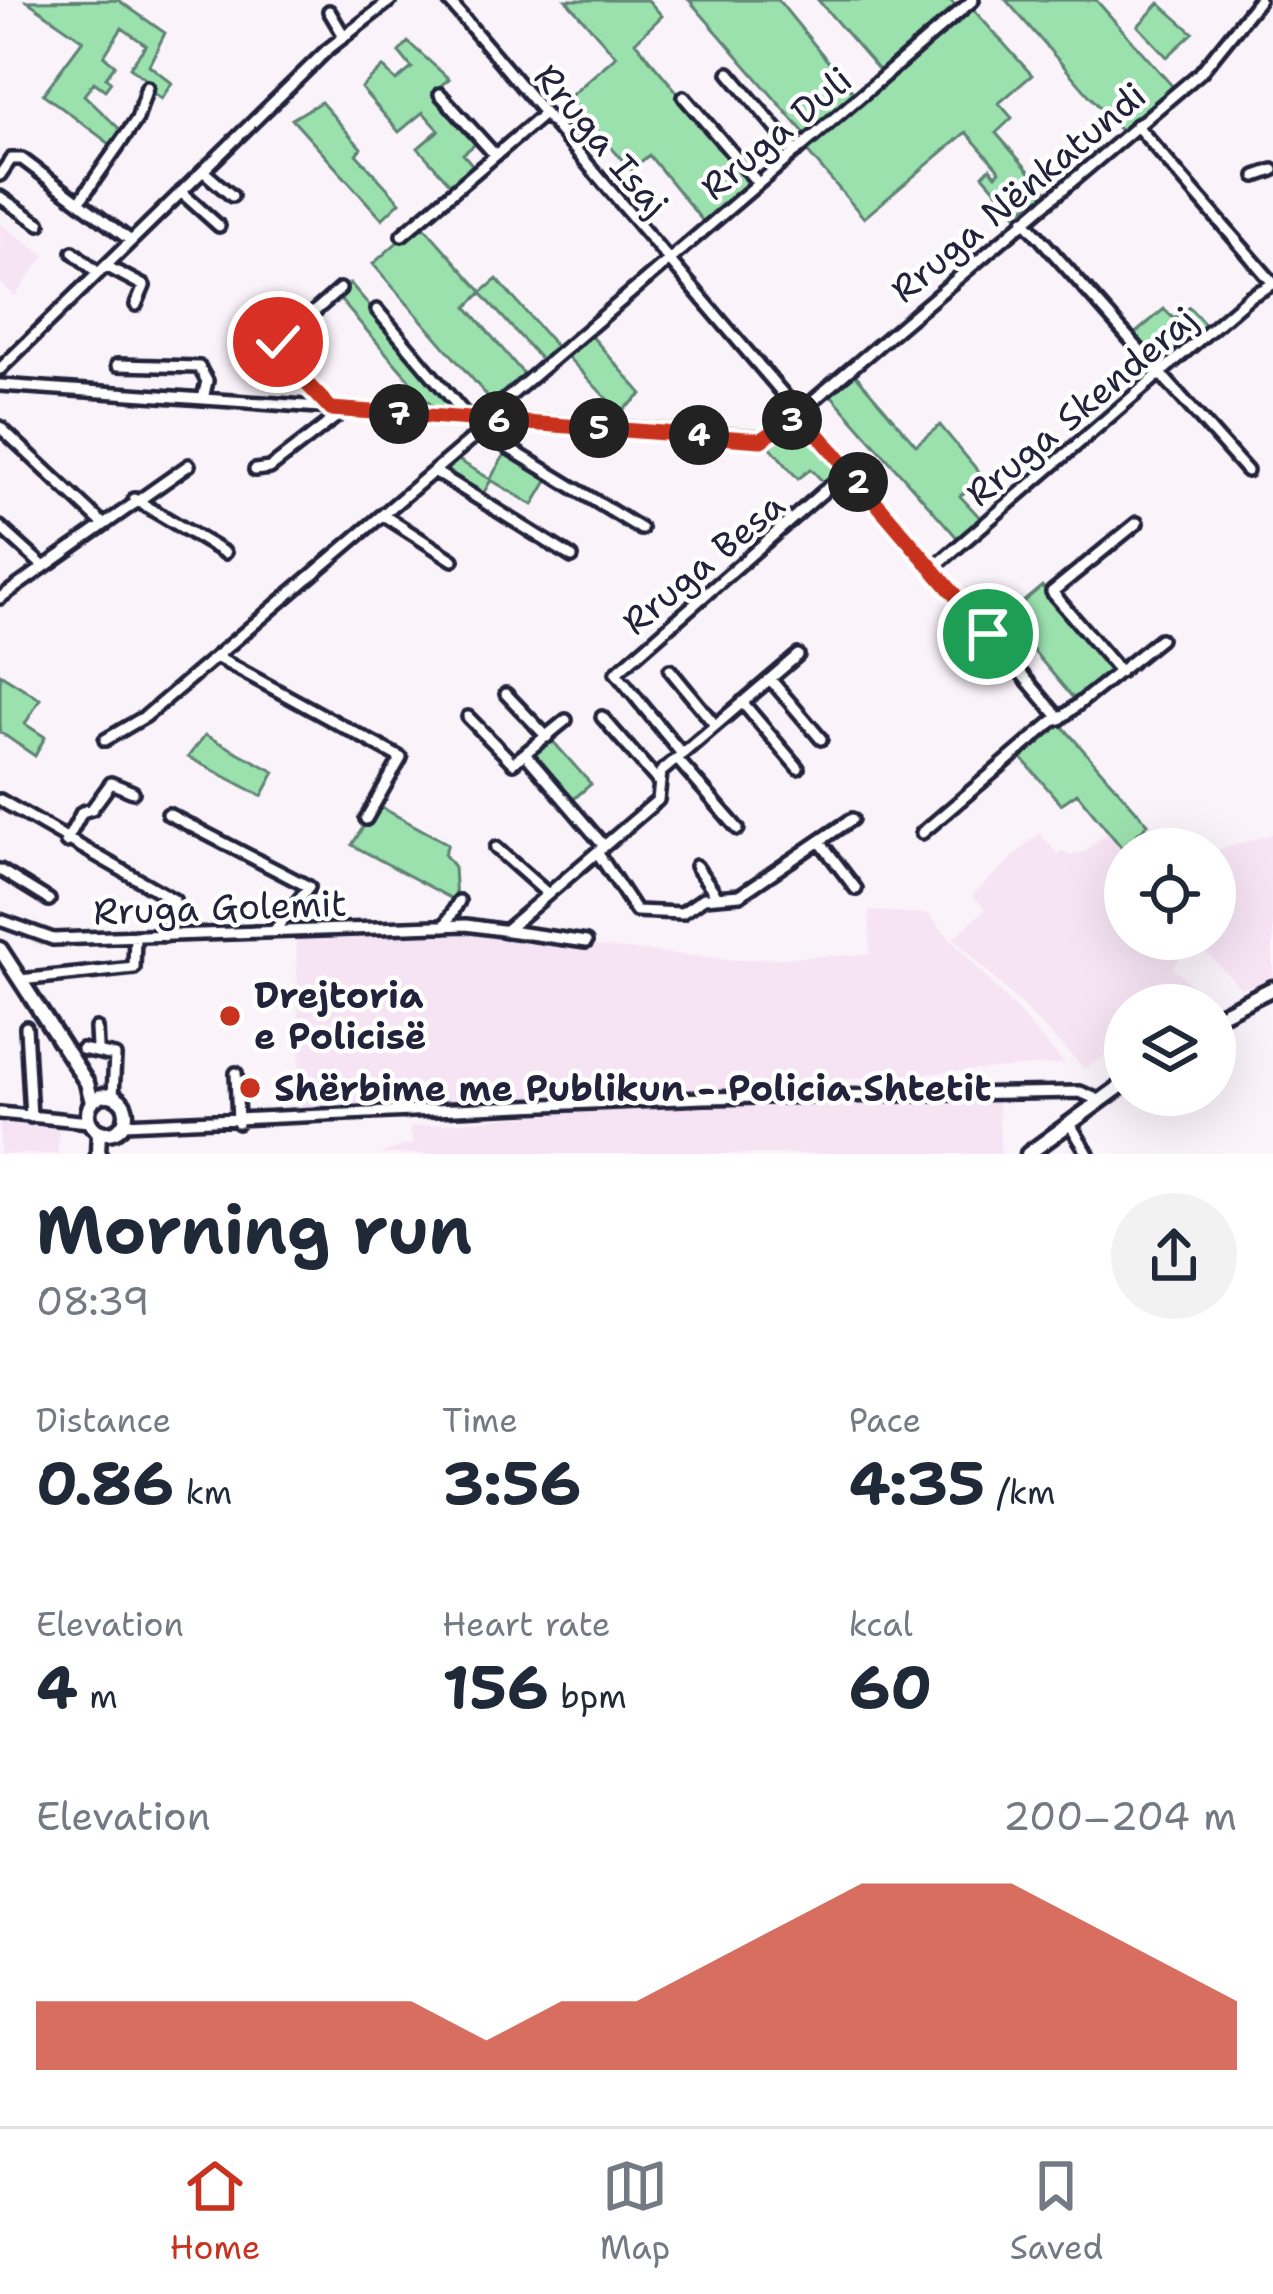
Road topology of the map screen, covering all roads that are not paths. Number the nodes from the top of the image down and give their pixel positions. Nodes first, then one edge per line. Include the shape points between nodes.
1 (392, 0) edge
2 (448, 0) edge
3 (974, 0) edge
4 (1259, 0) edge
5 (329, 11) dead end
6 (344, 36) junction
7 (728, 74) dead end
8 (147, 88) dead end
9 (440, 94) dead end
10 (684, 98) dead end
11 (544, 114) junction
12 (1136, 125) junction
13 (796, 152) junction
14 (495, 155) junction
15 (1273, 170) edge
16 (202, 171) junction
17 (0, 175) edge
18 (1256, 176) dead end
19 (758, 184) junction
20 (181, 192) junction
21 (232, 196) dead end
22 (0, 197) edge
23 (79, 202) junction
24 (1024, 220) junction
25 (40, 224) dead end
26 (219, 226) dead end
27 (402, 235) dead end
28 (131, 241) junction
29 (73, 252) dead end
30 (669, 260) junction
31 (102, 269) junction
32 (1271, 287) edge
33 (340, 289) dead end
34 (136, 304) dead end
35 (377, 310) dead end
36 (118, 365) dead end
37 (0, 369) edge
38 (1161, 374) junction
39 (0, 385) edge
40 (202, 400) junction
41 (334, 409) junction
42 (800, 413) junction
43 (469, 418) junction
44 (482, 425) junction
45 (0, 427) edge
46 (189, 465) dead end
47 (255, 470) dead end
48 (848, 470) junction
49 (434, 471) junction
50 (1247, 471) dead end
51 (134, 500) junction
52 (383, 515) junction
53 (101, 522) junction
54 (1137, 523) dead end
55 (0, 527) edge
56 (641, 529) dead end
57 (225, 553) dead end
58 (572, 557) dead end
59 (453, 560) dead end
60 (42, 566) junction
61 (932, 569) junction
62 (0, 598) edge
63 (1160, 639) dead end
64 (798, 655) dead end
65 (216, 658) junction
66 (670, 670) dead end
67 (1120, 673) junction
68 (770, 680) junction
69 (506, 694) dead end
70 (742, 702) junction
71 (468, 717) dead end
72 (602, 717) dead end
73 (1059, 718) junction
74 (566, 720) dead end
75 (716, 725) junction
76 (547, 737) junction
77 (821, 739) dead end
78 (105, 740) dead end
79 (526, 755) junction
80 (680, 756) junction
81 (798, 767) dead end
82 (657, 780) junction
83 (133, 792) dead end
84 (0, 800) edge
85 (168, 814) dead end
86 (366, 819) dead end
87 (852, 820) dead end
88 (738, 829) dead end
89 (922, 833) dead end
90 (66, 842) junction
91 (821, 843) junction
92 (496, 848) dead end
93 (601, 849) junction
94 (696, 866) dead end
95 (4, 874) edge
96 (856, 889) dead end
97 (0, 890) edge
98 (548, 894) junction
99 (717, 896) junction
100 (49, 900) dead end
101 (459, 901) dead end
102 (0, 920) edge
103 (445, 926) junction
104 (505, 931) junction
105 (273, 933) junction
106 (135, 936) junction
107 (165, 936) junction
108 (586, 942) dead end
109 (0, 950) edge
110 (20, 980) junction
111 (1273, 988) edge
112 (1236, 1006) edge
113 (26, 1027) dead end
114 (96, 1028) dead end
115 (82, 1048) dead end
116 (97, 1048) junction
117 (236, 1073) dead end
118 (1104, 1099) edge
119 (1101, 1101) junction
120 (0, 1113) edge
121 (97, 1114) junction
122 (31, 1117) junction
123 (130, 1118) junction
124 (238, 1123) junction
125 (1070, 1124) junction
126 (99, 1151) edge
127 (1028, 1154) edge
128 (1088, 1154) edge

1 - 6 street
2 - 11 street, Rruga Isaj
3 - 13 street, Rruga Duli
4 - 12 street, Rruga Nënkatundi via 1211,62
5 - 6 street
6 - 16 street
7 - 13 street
8 - 23 street via 137,119
9 - 14 street
10 - 19 street
11 - 14 street
11 - 30 street, Rruga Isaj
12 - 24 street, Rruga Nënkatundi
12 - 32 street
13 - 19 street, Rruga Duli
14 - 27 street
15 - 18 street
16 - 20 street
16 - 21 street
17 - 23 street via 11,159 22,159
19 - 30 street, Rruga Duli
20 - 26 street
20 - 28 street
22 - 25 street
23 - 28 street
24 - 38 street
24 - 42 street, Rruga Nënkatundi
28 - 31 street
29 - 31 street
30 - 42 street, Rruga Isaj
30 - 44 street, Rruga Duli
31 - 34 street via 144,286
31 - 37 street
32 - 38 street, Rruga Skenderaj
33 - 41 street via 274,346
35 - 43 street
36 - 40 street via 199,368 207,381
38 - 50 street
38 - 61 street, Rruga Skenderaj
39 - 40 street, Rruga Nënkatundi
40 - 41 street, Rruga Nënkatundi
41 - 43 street, Rruga Nënkatundi
41 - 47 street via 329,424 270,468
42 - 44 street, Rruga Nënkatundi via 761,440
42 - 48 street, Rruga Isaj
43 - 44 street, Rruga Nënkatundi
44 - 49 street, Rruga Duli
44 - 56 street
45 - 53 street
46 - 51 street
48 - 61 street, Rruga Isaj
48 - 80 street, Rruga Besa via 616,673
49 - 52 street, Rruga Duli
49 - 58 street
51 - 53 street
51 - 57 street
52 - 59 street
52 - 65 street, Rruga Duli
53 - 60 street
54 - 67 street via 1052,592
55 - 60 street
60 - 62 street
61 - 73 street, Rruga Isaj
63 - 67 street
64 - 68 street
65 - 78 street, Rruga Duli
65 - 86 street via 399,756
66 - 75 street
67 - 73 street
68 - 70 street
68 - 77 street
69 - 76 street
70 - 75 street
70 - 81 street
71 - 79 street via 510,762
72 - 82 street
73 - 89 street
74 - 76 street
75 - 80 street
76 - 79 street
79 - 93 street
80 - 82 street
80 - 88 street
82 - 93 street via 658,800
83 - 90 street via 111,783
84 - 90 street
85 - 105 street via 309,887
87 - 91 street
90 - 107 street via 176,902
91 - 96 street
91 - 99 street via 740,896
92 - 98 street
93 - 98 street
93 - 99 street via 641,914 682,913
94 - 99 street
95 - 97 street, Rruga Golemit
95 - 100 street, Rruga Golemit
98 - 104 street
101 - 103 street
102 - 106 street, Rruga Golemit via 53,939
103 - 104 street, Rruga Golemit
103 - 105 street, Rruga Golemit
104 - 108 street, Rruga Golemit
105 - 107 street, Rruga Golemit
106 - 107 street, Rruga Golemit
106 - 110 street via 134,968
109 - 110 main road
110 - 121 main road via 87,1083
111 - 112 main road
113 - 122 street
114 - 116 street
115 - 116 street
116 - 121 street via 115,1056
117 - 124 street
118 - 119 main road
119 - 124 street via 1080,1092 735,1097
119 - 125 main road
120 - 122 street
121 - 122 street
121 - 123 main road
121 - 123 main road
121 - 126 main road
123 - 124 street
125 - 127 main road
125 - 128 street

